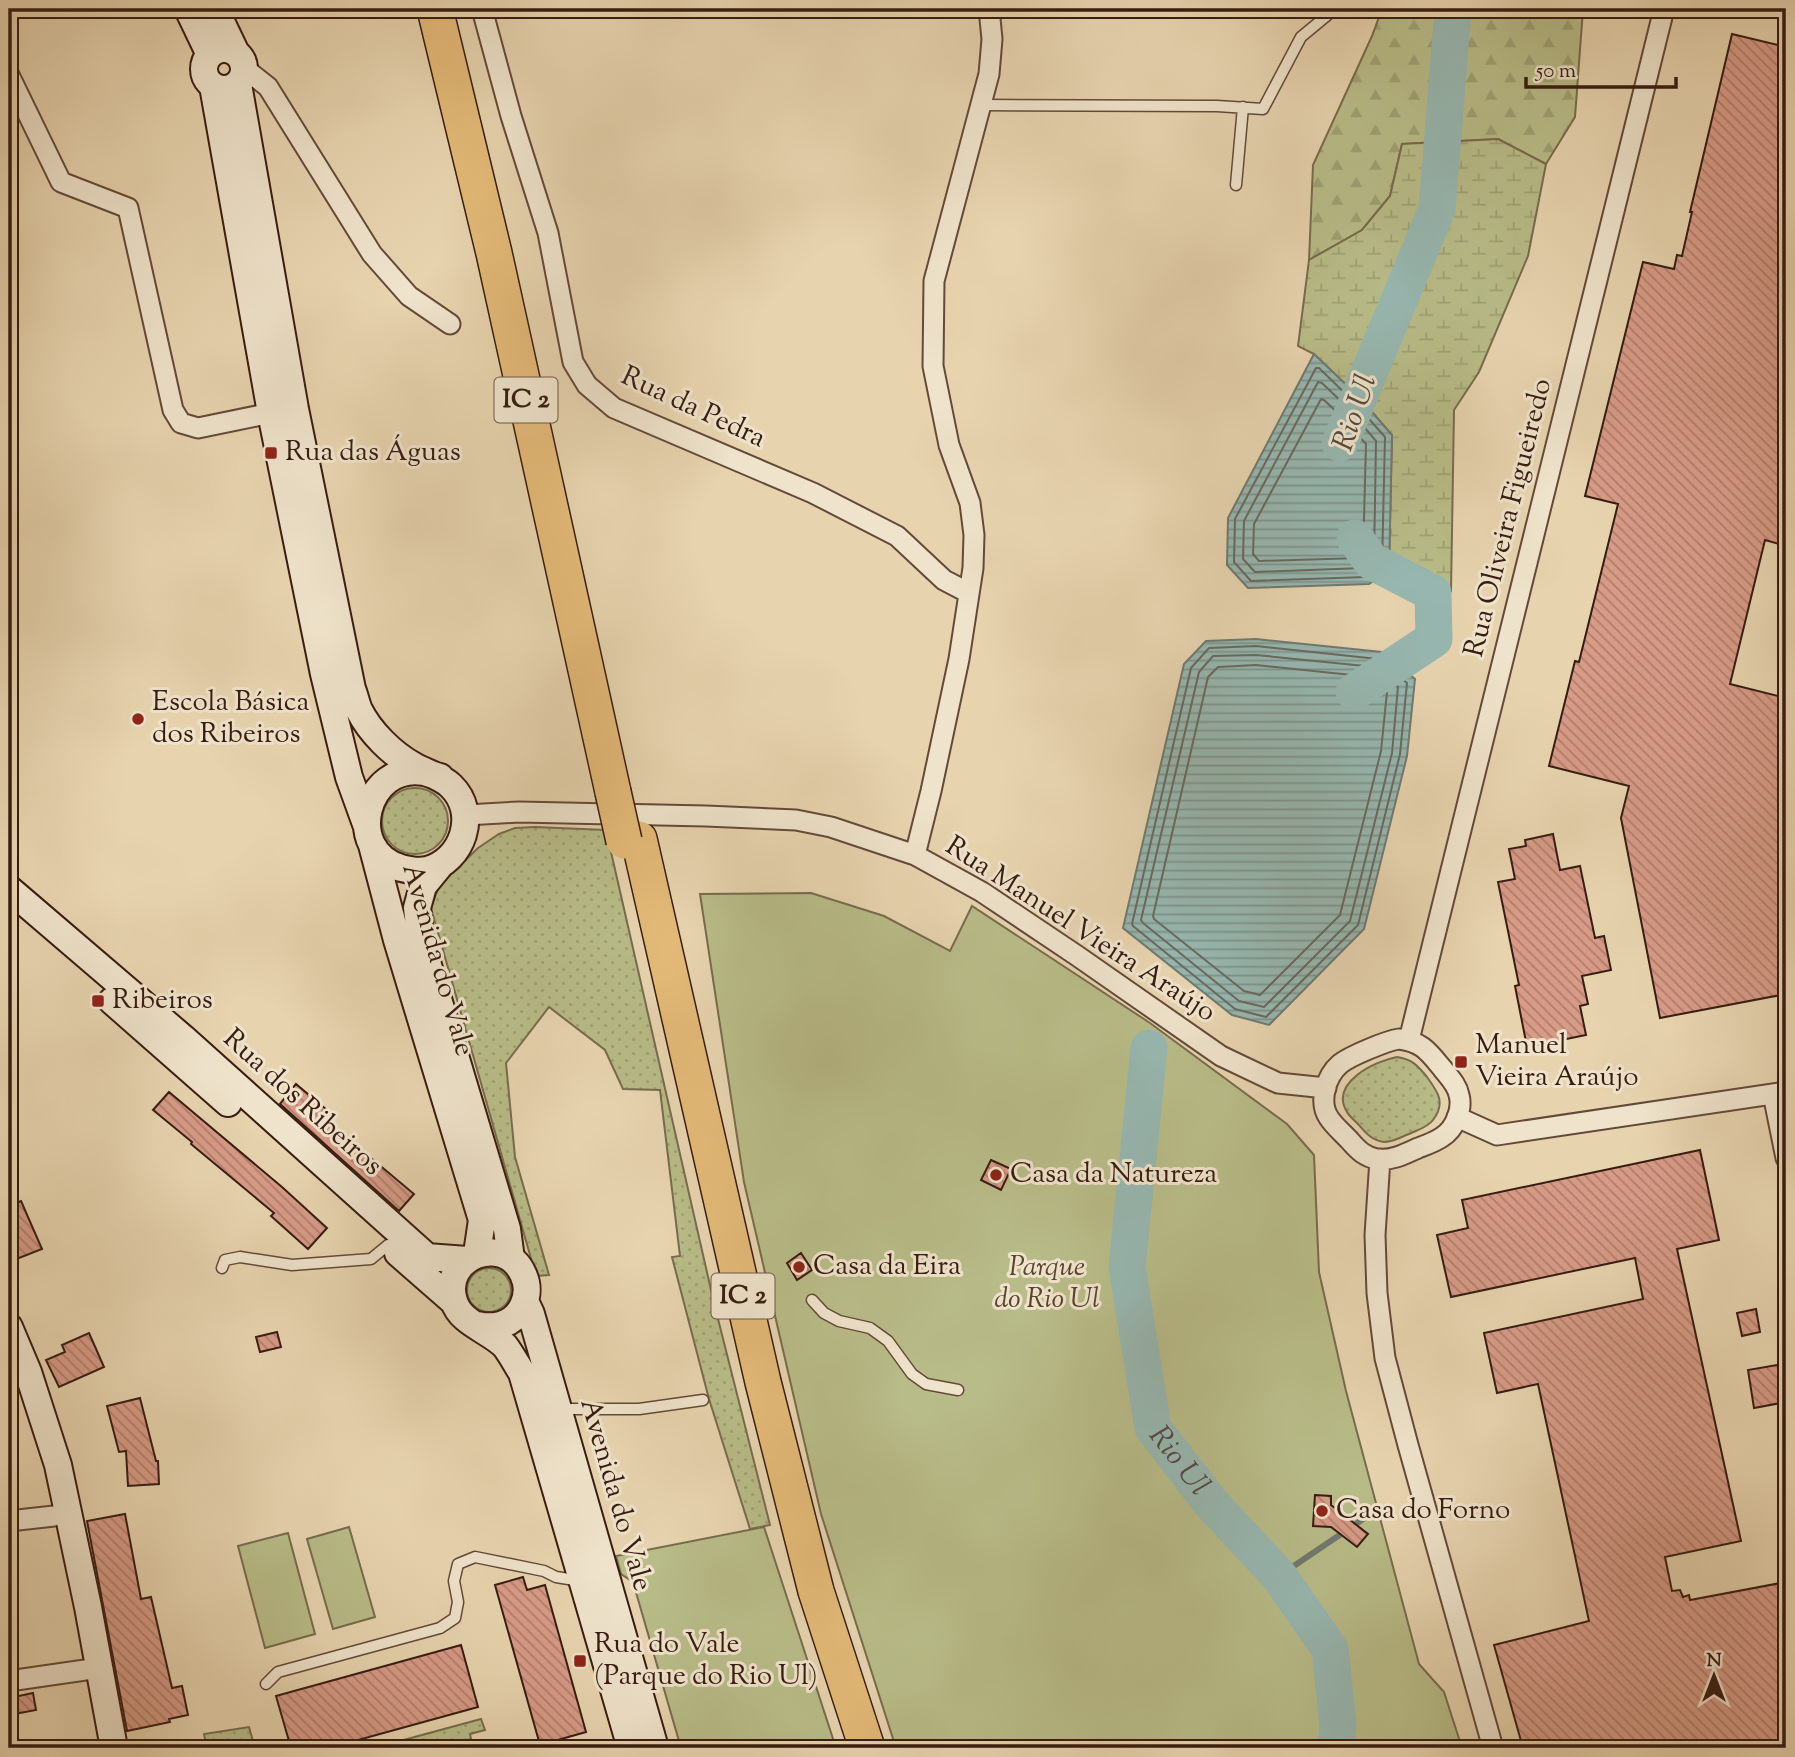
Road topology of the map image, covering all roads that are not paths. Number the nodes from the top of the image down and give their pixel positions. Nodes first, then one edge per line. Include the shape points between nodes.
1 (188, 9) edge
2 (215, 9) edge
3 (435, 9) edge
4 (454, 9) edge
5 (482, 9) edge
6 (989, 9) edge
7 (1340, 9) edge
8 (1664, 9) edge
9 (233, 73) junction
10 (9, 75) edge
11 (981, 105) junction
12 (1242, 107) junction
13 (1237, 185) dead end
14 (450, 324) dead end
15 (271, 412) junction
16 (969, 593) junction
17 (440, 777) junction
18 (621, 791) junction
19 (466, 815) junction
20 (369, 835) junction
21 (632, 840) junction
22 (915, 855) junction
23 (440, 864) junction
24 (9, 889) edge
25 (9, 909) edge
26 (1409, 1040) junction
27 (1326, 1088) junction
28 (1780, 1093) edge
29 (1457, 1117) junction
30 (1786, 1158) edge
31 (1380, 1159) junction
32 (388, 1245) junction
33 (472, 1257) junction
34 (511, 1259) junction
35 (222, 1268) dead end
36 (812, 1300) dead end
37 (525, 1301) junction
38 (454, 1302) junction
39 (478, 1325) junction
40 (9, 1327) edge
41 (9, 1365) edge
42 (958, 1390) dead end
43 (703, 1399) dead end
44 (559, 1412) junction
45 (54, 1516) junction
46 (9, 1521) edge
47 (582, 1581) junction
48 (91, 1669) junction
49 (9, 1681) edge
50 (266, 1684) dead end
51 (98, 1748) edge
52 (114, 1748) edge
53 (631, 1748) edge
54 (655, 1748) edge
55 (852, 1748) edge
56 (867, 1748) edge
57 (1493, 1748) edge

1 - 9 main road via 210,55 225,49
2 - 9 main road
3 - 18 highway, IC 2
4 - 18 highway, IC 2 via 511,247
5 - 16 street, Rua da Pedra via 548,233 573,362 587,385 614,408 813,493 897,536 944,580
6 - 11 street via 992,39
7 - 12 lane via 1301,37 1263,109
8 - 26 street, Rua Oliveira Figueiredo
9 - 14 street via 268,87 372,254 409,296
9 - 15 main road
9 - 17 main road via 352,690 359,710 386,746
10 - 15 street via 61,182 128,208 177,418 198,428
11 - 12 lane
11 - 16 street via 934,281 933,366 949,445 970,503 974,546
12 - 13 lane
15 - 20 main road via 328,693
16 - 22 street via 959,659
17 - 19 main road via 461,800
17 - 20 main road via 410,772 382,784 367,811
18 - 21 highway, IC 2, bridge
19 - 22 street, Rua Manuel Vieira Araújo via 603,813 796,820
19 - 23 main road via 461,843
20 - 23 main road via 382,857 395,866 426,870
20 - 33 main road, Avenida do Vale via 482,1220
21 - 55 highway, IC 2 via 748,1385 802,1594
21 - 56 highway, IC 2 via 816,1591
22 - 27 street, Rua Manuel Vieira Araújo via 982,892 1220,1056 1279,1083
23 - 34 main road, Avenida do Vale via 423,886 417,908 421,942 507,1229
24 - 33 main road, Rua dos Ribeiros via 427,1257
25 - 32 main road, Rua dos Ribeiros
26 - 27 street via 1390,1041 1342,1063
26 - 29 street via 1426,1049 1457,1088
27 - 31 street via 1328,1117 1359,1151
28 - 29 street via 1497,1135
28 - 30 street
29 - 31 street via 1444,1136 1400,1156
31 - 57 street via 1375,1235 1385,1358
32 - 35 lane via 371,1259 292,1265 240,1257 225,1260
32 - 38 main road, Rua dos Ribeiros
33 - 34 main road via 489,1252
33 - 38 main road, Avenida do Vale via 453,1279
34 - 37 main road, Avenida do Vale via 525,1277
36 - 42 lane via 824,1313 870,1328 888,1341 912,1374 926,1384
37 - 39 main road via 512,1320 490,1327
37 - 44 main road, Avenida do Vale
38 - 39 main road, Avenida do Vale via 459,1312
39 - 47 main road, Avenida do Vale via 505,1346 522,1373
40 - 48 main road via 58,1465
41 - 45 main road
43 - 44 lane via 639,1409
44 - 54 main road, Avenida do Vale
45 - 46 street
45 - 48 main road
47 - 50 lane via 475,1557 458,1564 455,1618 440,1628 278,1672
47 - 53 main road, Avenida do Vale
48 - 49 street
48 - 51 main road
48 - 52 main road

